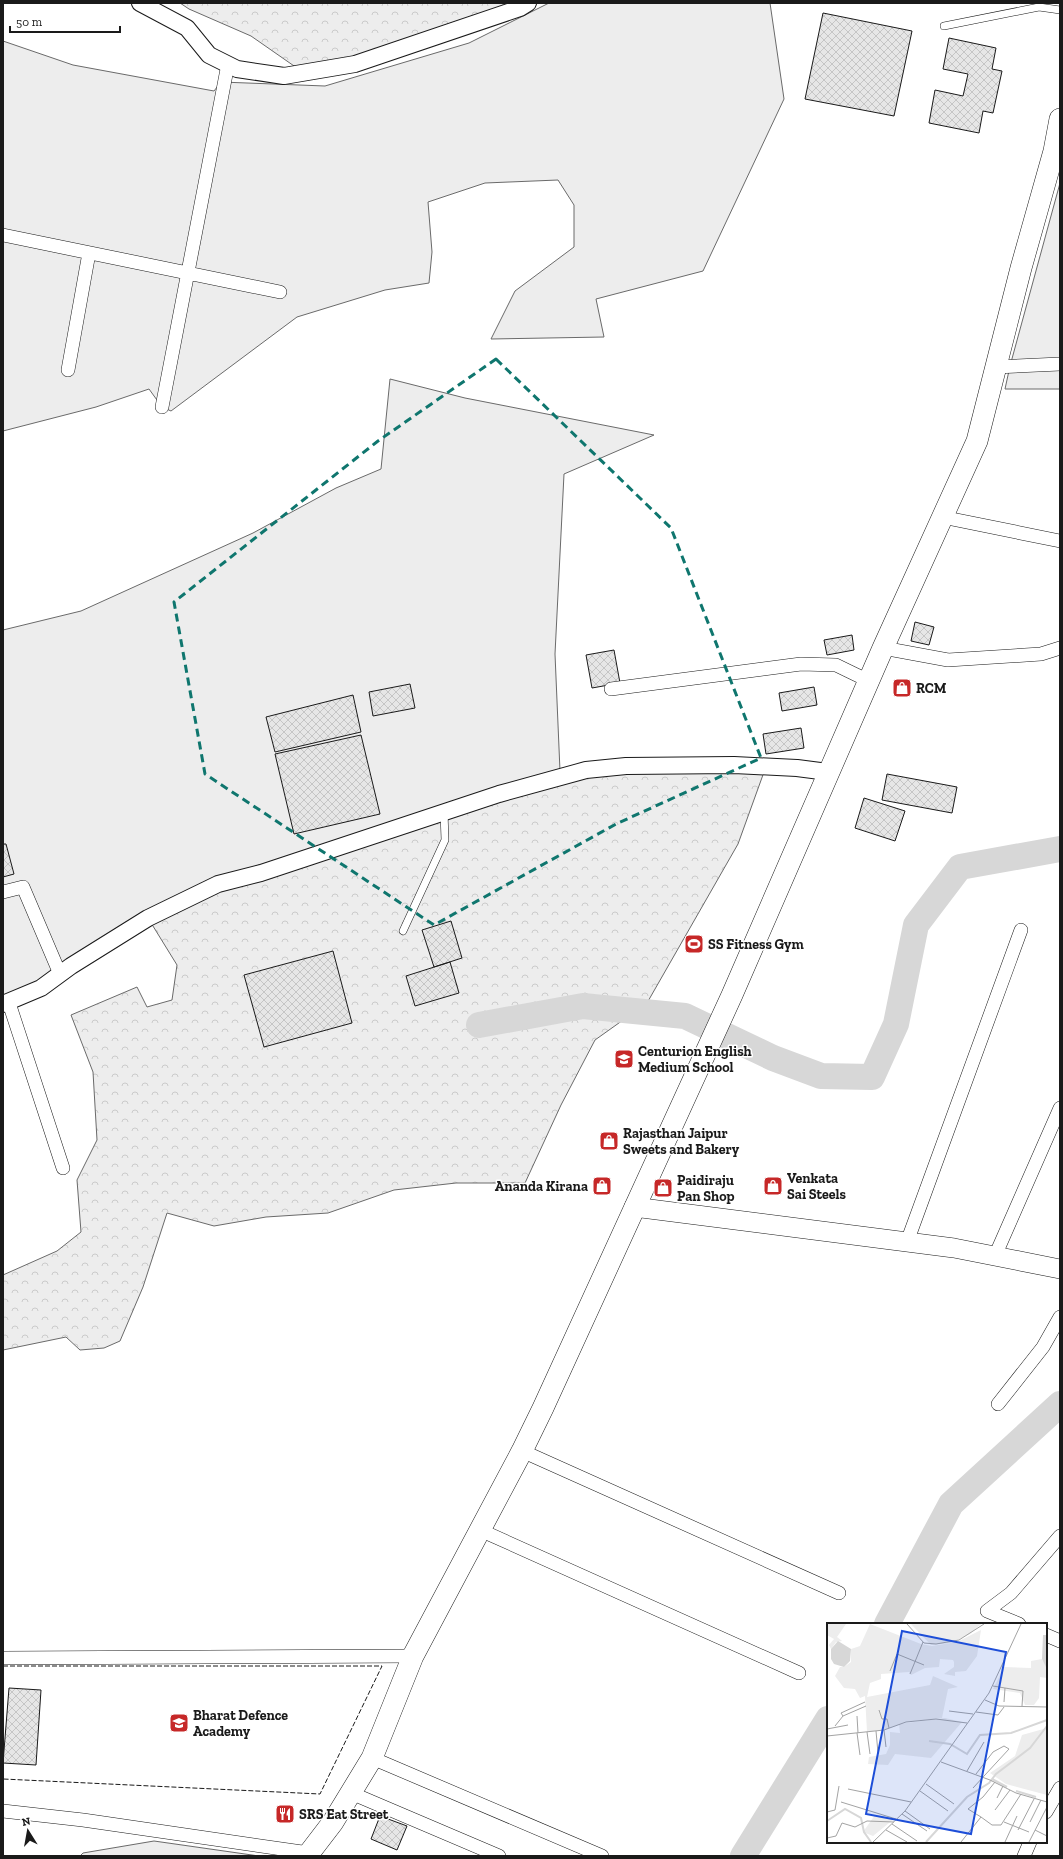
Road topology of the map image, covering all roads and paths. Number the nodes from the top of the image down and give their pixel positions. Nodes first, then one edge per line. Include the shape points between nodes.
1 (140, 3) edge
2 (528, 3) edge
3 (1060, 10) edge
4 (944, 26) dead end
5 (228, 64) junction
6 (1060, 119) edge
7 (3, 235) edge
8 (89, 253) junction
9 (188, 274) junction
10 (280, 292) dead end
11 (1060, 364) edge
12 (995, 368) junction
13 (68, 370) dead end
14 (162, 407) dead end
15 (942, 517) junction
16 (1060, 541) edge
17 (883, 648) junction
18 (1060, 648) edge
19 (869, 681) junction
20 (611, 689) dead end
21 (828, 772) junction
22 (444, 812) junction
23 (3, 892) edge
24 (1021, 930) dead end
25 (403, 931) dead end
26 (60, 974) junction
27 (6, 1004) edge
28 (1060, 1108) edge
29 (63, 1168) dead end
30 (634, 1207) junction
31 (907, 1242) junction
32 (995, 1256) junction
33 (1060, 1269) edge
34 (1060, 1317) edge
35 (998, 1404) dead end
36 (522, 1451) junction
37 (480, 1530) junction
38 (1060, 1536) edge
39 (839, 1593) dead end
40 (1017, 1623) edge
41 (1047, 1635) edge
42 (1060, 1641) edge
43 (413, 1656) junction
44 (3, 1658) edge
45 (798, 1673) dead end
46 (372, 1758) junction
47 (1060, 1788) edge
48 (351, 1793) junction
49 (1047, 1810) edge
50 (3, 1812) edge
51 (1030, 1843) edge
52 (308, 1855) edge
53 (499, 1856) edge
54 (602, 1856) edge
55 (1024, 1856) edge

1 - 5 street via 187,28 209,55
2 - 5 street via 520,8 355,64 284,76 237,69
3 - 4 lane via 1039,7
5 - 9 street
6 - 12 main road via 1054,151
7 - 8 street
8 - 9 street
8 - 13 street
9 - 10 street
9 - 14 street
11 - 12 street
12 - 15 main road via 976,441
15 - 16 street
15 - 17 main road
17 - 18 street via 948,660 1041,654
17 - 19 main road
19 - 20 street via 836,665 801,664
19 - 21 main road
21 - 22 street via 734,765 626,766 586,770
21 - 30 main road via 732,995
22 - 25 lane via 445,840
22 - 26 street via 261,873 218,884 148,918
23 - 26 street via 23,887
24 - 31 street
26 - 27 street via 41,988
27 - 29 street
28 - 32 street
30 - 31 main road
30 - 36 main road
31 - 32 main road
32 - 33 main road
34 - 35 street via 1043,1347
36 - 37 main road
36 - 39 street
37 - 43 main road
37 - 45 street
38 - 40 street via 1011,1592 987,1611
41 - 42 street
43 - 44 street
43 - 46 main road
46 - 48 main road
46 - 54 street
47 - 49 street
48 - 52 main road via 334,1822
48 - 53 street
50 - 52 street via 83,1820
51 - 55 street

